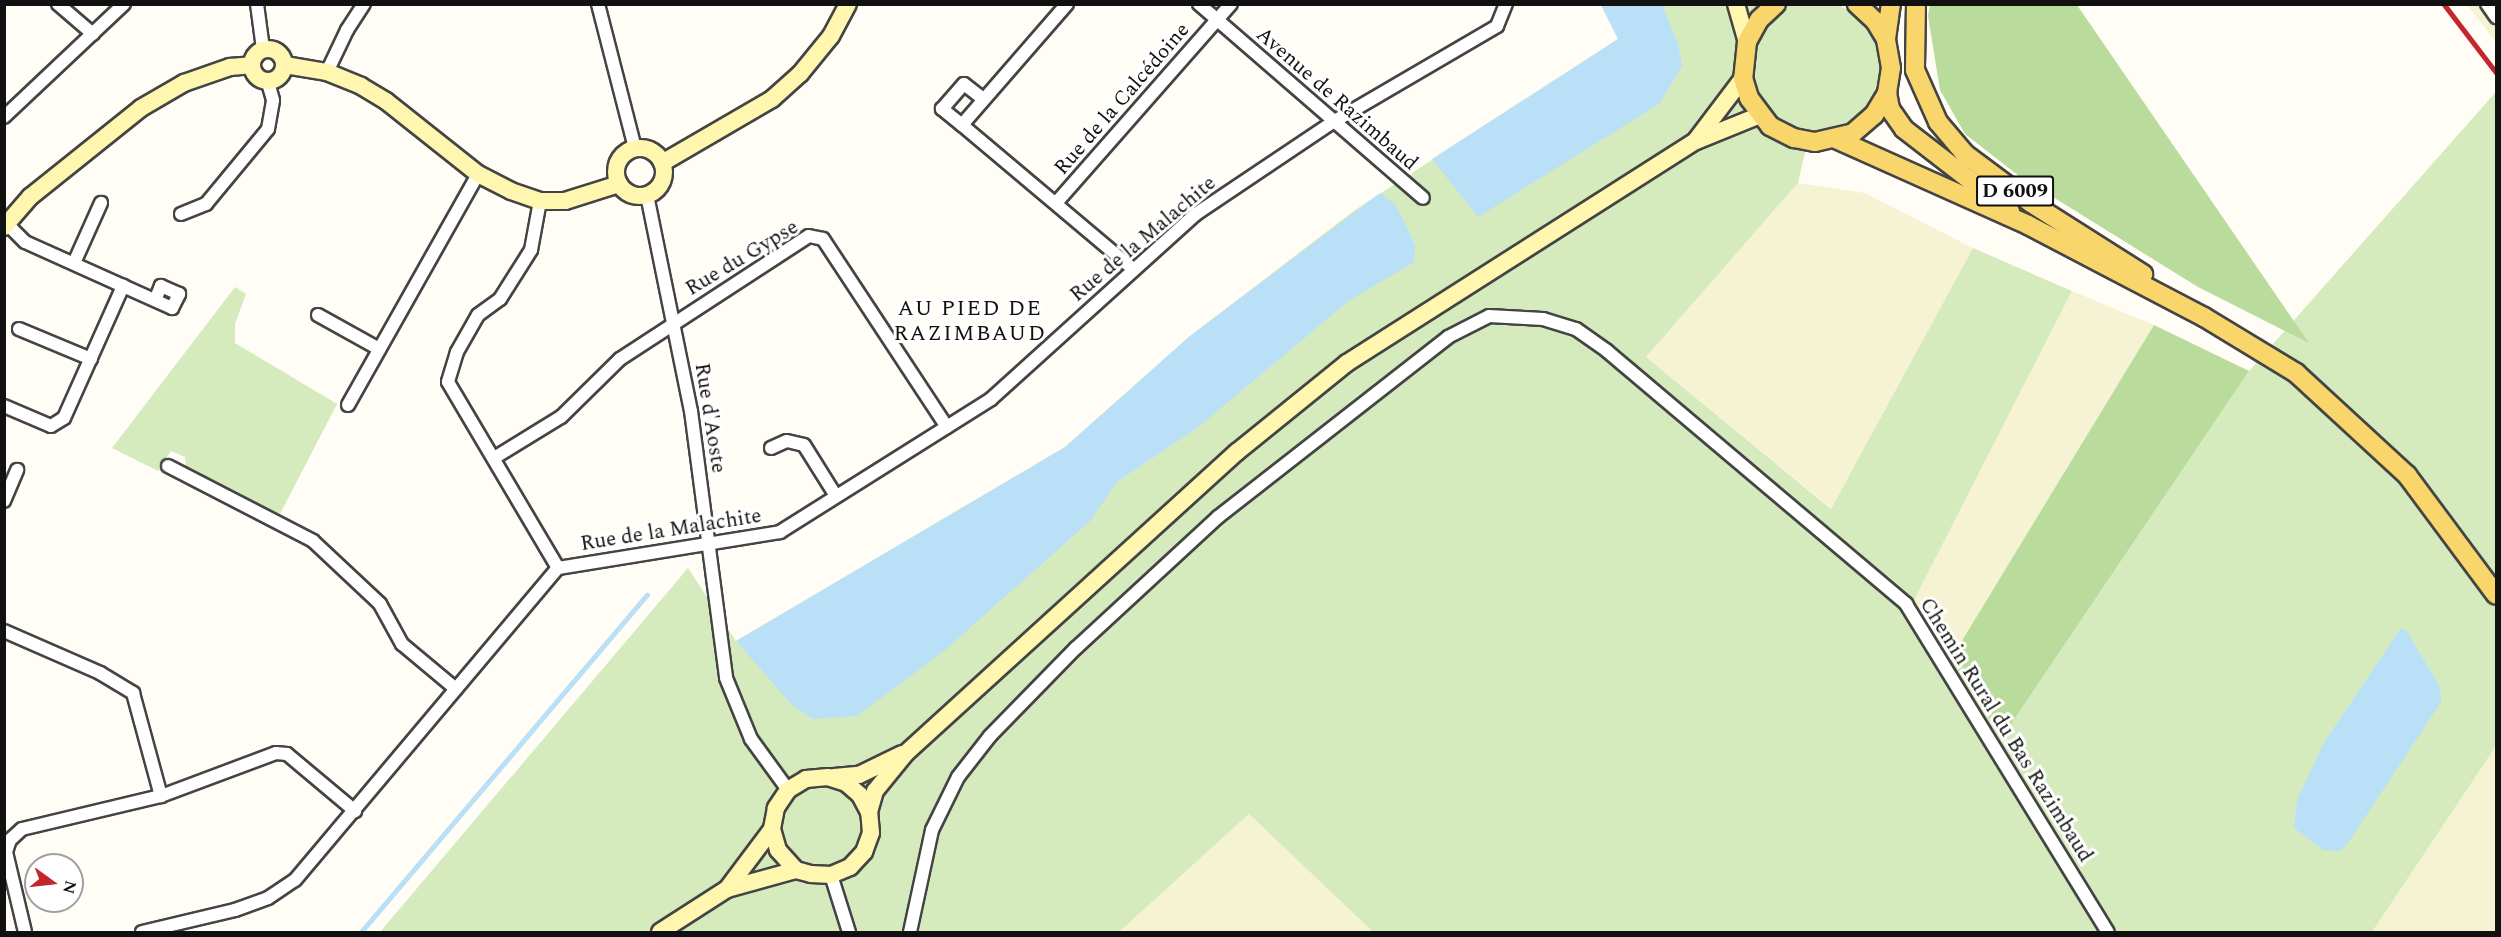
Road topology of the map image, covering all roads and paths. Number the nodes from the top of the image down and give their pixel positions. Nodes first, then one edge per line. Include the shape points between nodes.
1 (58, 4) edge
2 (124, 4) edge
3 (257, 4) edge
4 (364, 4) edge
5 (598, 4) edge
6 (848, 4) edge
7 (1067, 4) edge
8 (1199, 4) edge
9 (1231, 4) edge
10 (1506, 4) edge
11 (1736, 4) edge
12 (1776, 4) edge
13 (1857, 4) edge
14 (1891, 4) edge
15 (1916, 4) edge
16 (2487, 4) edge
17 (2496, 17) edge
18 (1217, 20) junction
19 (93, 34) junction
20 (1886, 39) junction
21 (1747, 42) junction
22 (263, 49) junction
23 (251, 65) junction
24 (285, 65) junction
25 (327, 72) junction
26 (1743, 78) junction
27 (268, 82) junction
28 (1887, 93) junction
29 (983, 99) junction
30 (1760, 115) junction
31 (4, 117) edge
32 (1333, 122) junction
33 (963, 124) junction
34 (1836, 139) junction
35 (1696, 141) junction
36 (635, 148) junction
37 (662, 163) junction
38 (478, 174) junction
39 (619, 184) junction
40 (647, 195) junction
41 (1422, 198) dead end
42 (540, 201) junction
43 (101, 203) dead end
44 (1056, 203) junction
45 (182, 214) dead end
46 (6, 225) edge
47 (2028, 225) junction
48 (74, 263) junction
49 (1133, 269) junction
50 (123, 286) junction
51 (155, 300) dead end
52 (318, 315) dead end
53 (2204, 316) junction
54 (675, 322) junction
55 (19, 329) dead end
56 (379, 349) junction
57 (91, 359) junction
58 (348, 405) dead end
59 (4, 406) edge
60 (946, 427) junction
61 (771, 448) dead end
62 (494, 458) junction
63 (168, 466) dead end
64 (18, 470) dead end
65 (836, 496) junction
66 (4, 501) edge
67 (709, 546) junction
68 (558, 568) junction
69 (2496, 595) edge
70 (4, 631) edge
71 (456, 689) junction
72 (906, 753) junction
73 (828, 777) junction
74 (788, 790) junction
75 (161, 796) junction
76 (355, 811) junction
77 (869, 812) junction
78 (772, 829) junction
79 (796, 870) junction
80 (831, 875) junction
81 (727, 889) junction
82 (25, 933) edge
83 (142, 933) edge
84 (660, 933) edge
85 (849, 933) edge
86 (910, 933) edge
87 (2108, 933) edge

1 - 19 street
2 - 19 street
3 - 22 street
4 - 25 street
5 - 36 street
6 - 37 main road via 831,36 779,93
7 - 29 street
8 - 18 street, Avenue de Razimbaud
9 - 18 street, Rue de la Calcédoine
10 - 32 street, Rue de la Malachite via 1497,26
11 - 21 main road
12 - 21 main road via 1759,20
13 - 20 main road via 1875,21
14 - 20 main road
15 - 53 main road, D 6009 via 1912,51 1920,88 1938,122 1965,153 2031,203 2112,252
16 - 17 street
18 - 32 street, Avenue de Razimbaud
18 - 44 street, Rue de la Calcédoine
19 - 31 street
20 - 28 main road via 1891,68
21 - 26 main road
22 - 23 main road
22 - 24 main road via 280,53
23 - 27 main road via 256,77
23 - 46 main road via 230,67 184,82 141,108 39,189
24 - 25 main road
24 - 27 main road via 280,76
25 - 38 main road via 386,100
26 - 30 main road
26 - 35 main road
27 - 45 street via 273,100 268,129 206,204
28 - 34 main road via 1865,124
28 - 47 main road, D 6009 via 1890,109 1904,129
29 - 33 street
29 - 33 street via 964,84 942,109
30 - 34 main road via 1794,138 1815,142
30 - 35 main road
32 - 41 street, Avenue de Razimbaud
32 - 49 street, Rue de la Malachite via 1197,214
33 - 44 street
34 - 47 main road, D 6009
35 - 72 main road via 1347,363 1237,452
36 - 37 main road via 654,153
36 - 39 main road via 618,162
37 - 40 main road via 660,186
38 - 42 main road
38 - 56 street
39 - 40 main road via 631,194
39 - 42 main road via 589,196
40 - 54 street, Rue d'Aoste
42 - 62 street via 531,250 500,299 478,315 457,352 448,382
43 - 48 street
44 - 49 street
46 - 48 street via 25,242
47 - 53 main road, D 6009
48 - 50 street
49 - 60 street, Rue de la Malachite via 991,399
50 - 51 street
50 - 57 street
52 - 56 street
53 - 69 main road, D 6009 via 2296,373 2379,447 2431,504
54 - 60 street, Rue du Gypse via 809,236 823,239
54 - 62 street, Rue du Gypse via 620,359 561,417
54 - 67 street, Rue d'Aoste
55 - 57 street
56 - 58 street
57 - 59 street via 64,418 51,426
60 - 65 street, Rue de la Malachite
61 - 65 street via 787,441 804,445
62 - 68 street
63 - 71 street via 313,541 380,604 402,644
64 - 66 street
65 - 67 street, Rue de la Malachite via 780,532
67 - 68 street, Rue de la Malachite
67 - 74 street, Rue d'Aoste via 726,678 751,739
68 - 71 street, Rue de la Malachite
70 - 75 street via 100,673 133,693
71 - 76 street, Rue de la Malachite
72 - 73 main road via 859,775
72 - 77 main road via 875,791
73 - 74 main road via 806,779
73 - 77 main road via 846,783 860,795
74 - 78 main road via 776,808
75 - 76 street via 276,753 286,754
75 - 82 street via 22,829 10,840 6,852
76 - 83 street, Rue de la Malachite via 295,880 268,898
77 - 80 main road via 871,833 864,852 850,867
78 - 79 main road via 778,850
78 - 81 main road
79 - 80 main road
79 - 81 main road
80 - 85 street
81 - 84 main road
86 - 87 street, Chemin Rural du Bas Razimbaud via 932,830 958,777 990,736 1076,648 1218,517 1301,448 1448,337 1489,316 1543,319 1565,326 1607,351 1906,604

